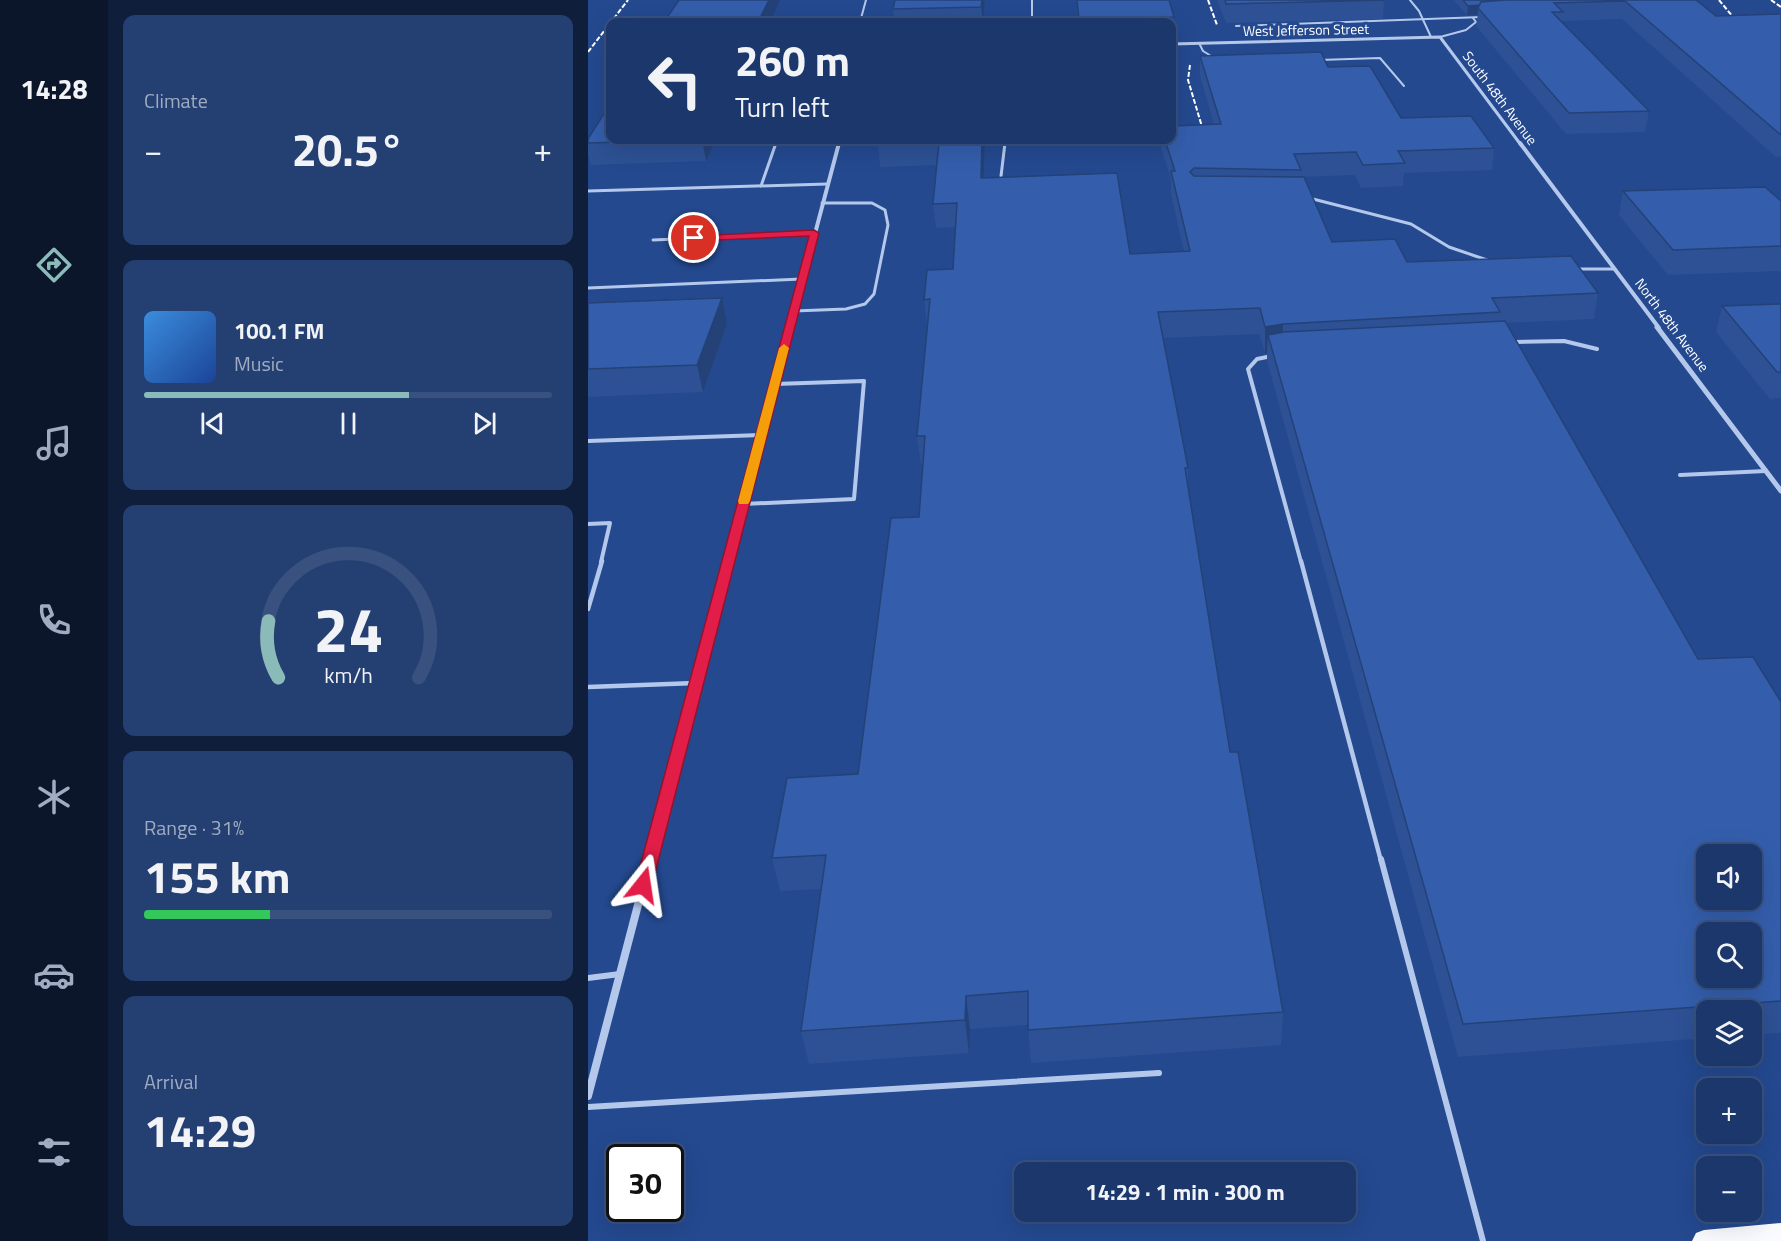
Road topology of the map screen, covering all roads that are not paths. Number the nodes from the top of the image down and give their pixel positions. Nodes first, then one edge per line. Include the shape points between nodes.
1 (866, 0) edge
2 (1032, 0) edge
3 (1410, 0) edge
4 (1483, 17) edge
5 (861, 18) edge
6 (1032, 18) edge
7 (1473, 18) junction
8 (1423, 20) junction
9 (1236, 26) dead end
10 (1431, 37) junction
11 (1440, 37) junction
12 (1199, 43) junction
13 (1176, 44) edge
14 (1317, 60) edge
15 (1219, 62) edge
16 (1404, 86) dead end
17 (776, 144) edge
18 (839, 144) edge
19 (1005, 144) edge
20 (1543, 172) joint
21 (1001, 176) edge
22 (827, 184) junction
23 (761, 186) junction
24 (588, 191) edge
25 (1306, 197) edge
26 (822, 203) junction
27 (814, 233) junction
28 (653, 240) dead end
29 (1492, 262) edge
30 (1567, 268) edge
31 (1615, 269) junction
32 (802, 279) junction
33 (588, 288) edge
34 (794, 311) junction
35 (1506, 342) edge
36 (1597, 349) dead end
37 (1282, 354) edge
38 (774, 384) junction
39 (761, 435) junction
40 (588, 441) edge
41 (1766, 471) junction
42 (1680, 475) dead end
43 (1781, 491) edge
44 (743, 504) junction
45 (588, 524) edge
46 (588, 609) edge
47 (696, 683) junction
48 (588, 687) edge
49 (620, 974) junction
50 (588, 978) edge
51 (1160, 1073) dead end
52 (588, 1096) edge
53 (588, 1107) edge
54 (1781, 1234) edge
55 (1483, 1241) edge
56 (1704, 1241) edge

1 - 5 lane
2 - 6 lane
3 - 8 lane
4 - 7 lane
7 - 8 lane
7 - 11 lane via 1476,22 1466,30
8 - 9 lane
8 - 10 lane
10 - 11 street, West Jefferson Street
10 - 12 street, West Jefferson Street
11 - 20 street, South 48th Avenue
12 - 13 street, West Jefferson Street
12 - 15 lane via 1203,51
14 - 16 lane via 1380,58
17 - 23 lane
18 - 22 street
19 - 21 lane
20 - 31 street, North 48th Avenue
22 - 23 lane
22 - 26 street
23 - 24 lane
25 - 29 lane via 1411,225 1449,247
26 - 27 street
26 - 34 lane via 872,203 885,210 888,225 874,294 865,304 846,309
27 - 28 lane
27 - 32 street
30 - 31 lane
31 - 41 street, North 48th Avenue
32 - 33 lane
32 - 34 street
34 - 38 street
35 - 36 lane via 1564,341
37 - 55 lane via 1257,359 1248,369
38 - 39 street
38 - 44 lane via 864,381 854,499
39 - 40 lane
39 - 44 street
41 - 42 lane
41 - 43 street, North 48th Avenue
44 - 47 street
45 - 46 lane via 610,523
47 - 48 lane
47 - 49 street
49 - 50 lane
49 - 52 street
51 - 53 lane
54 - 56 main road

